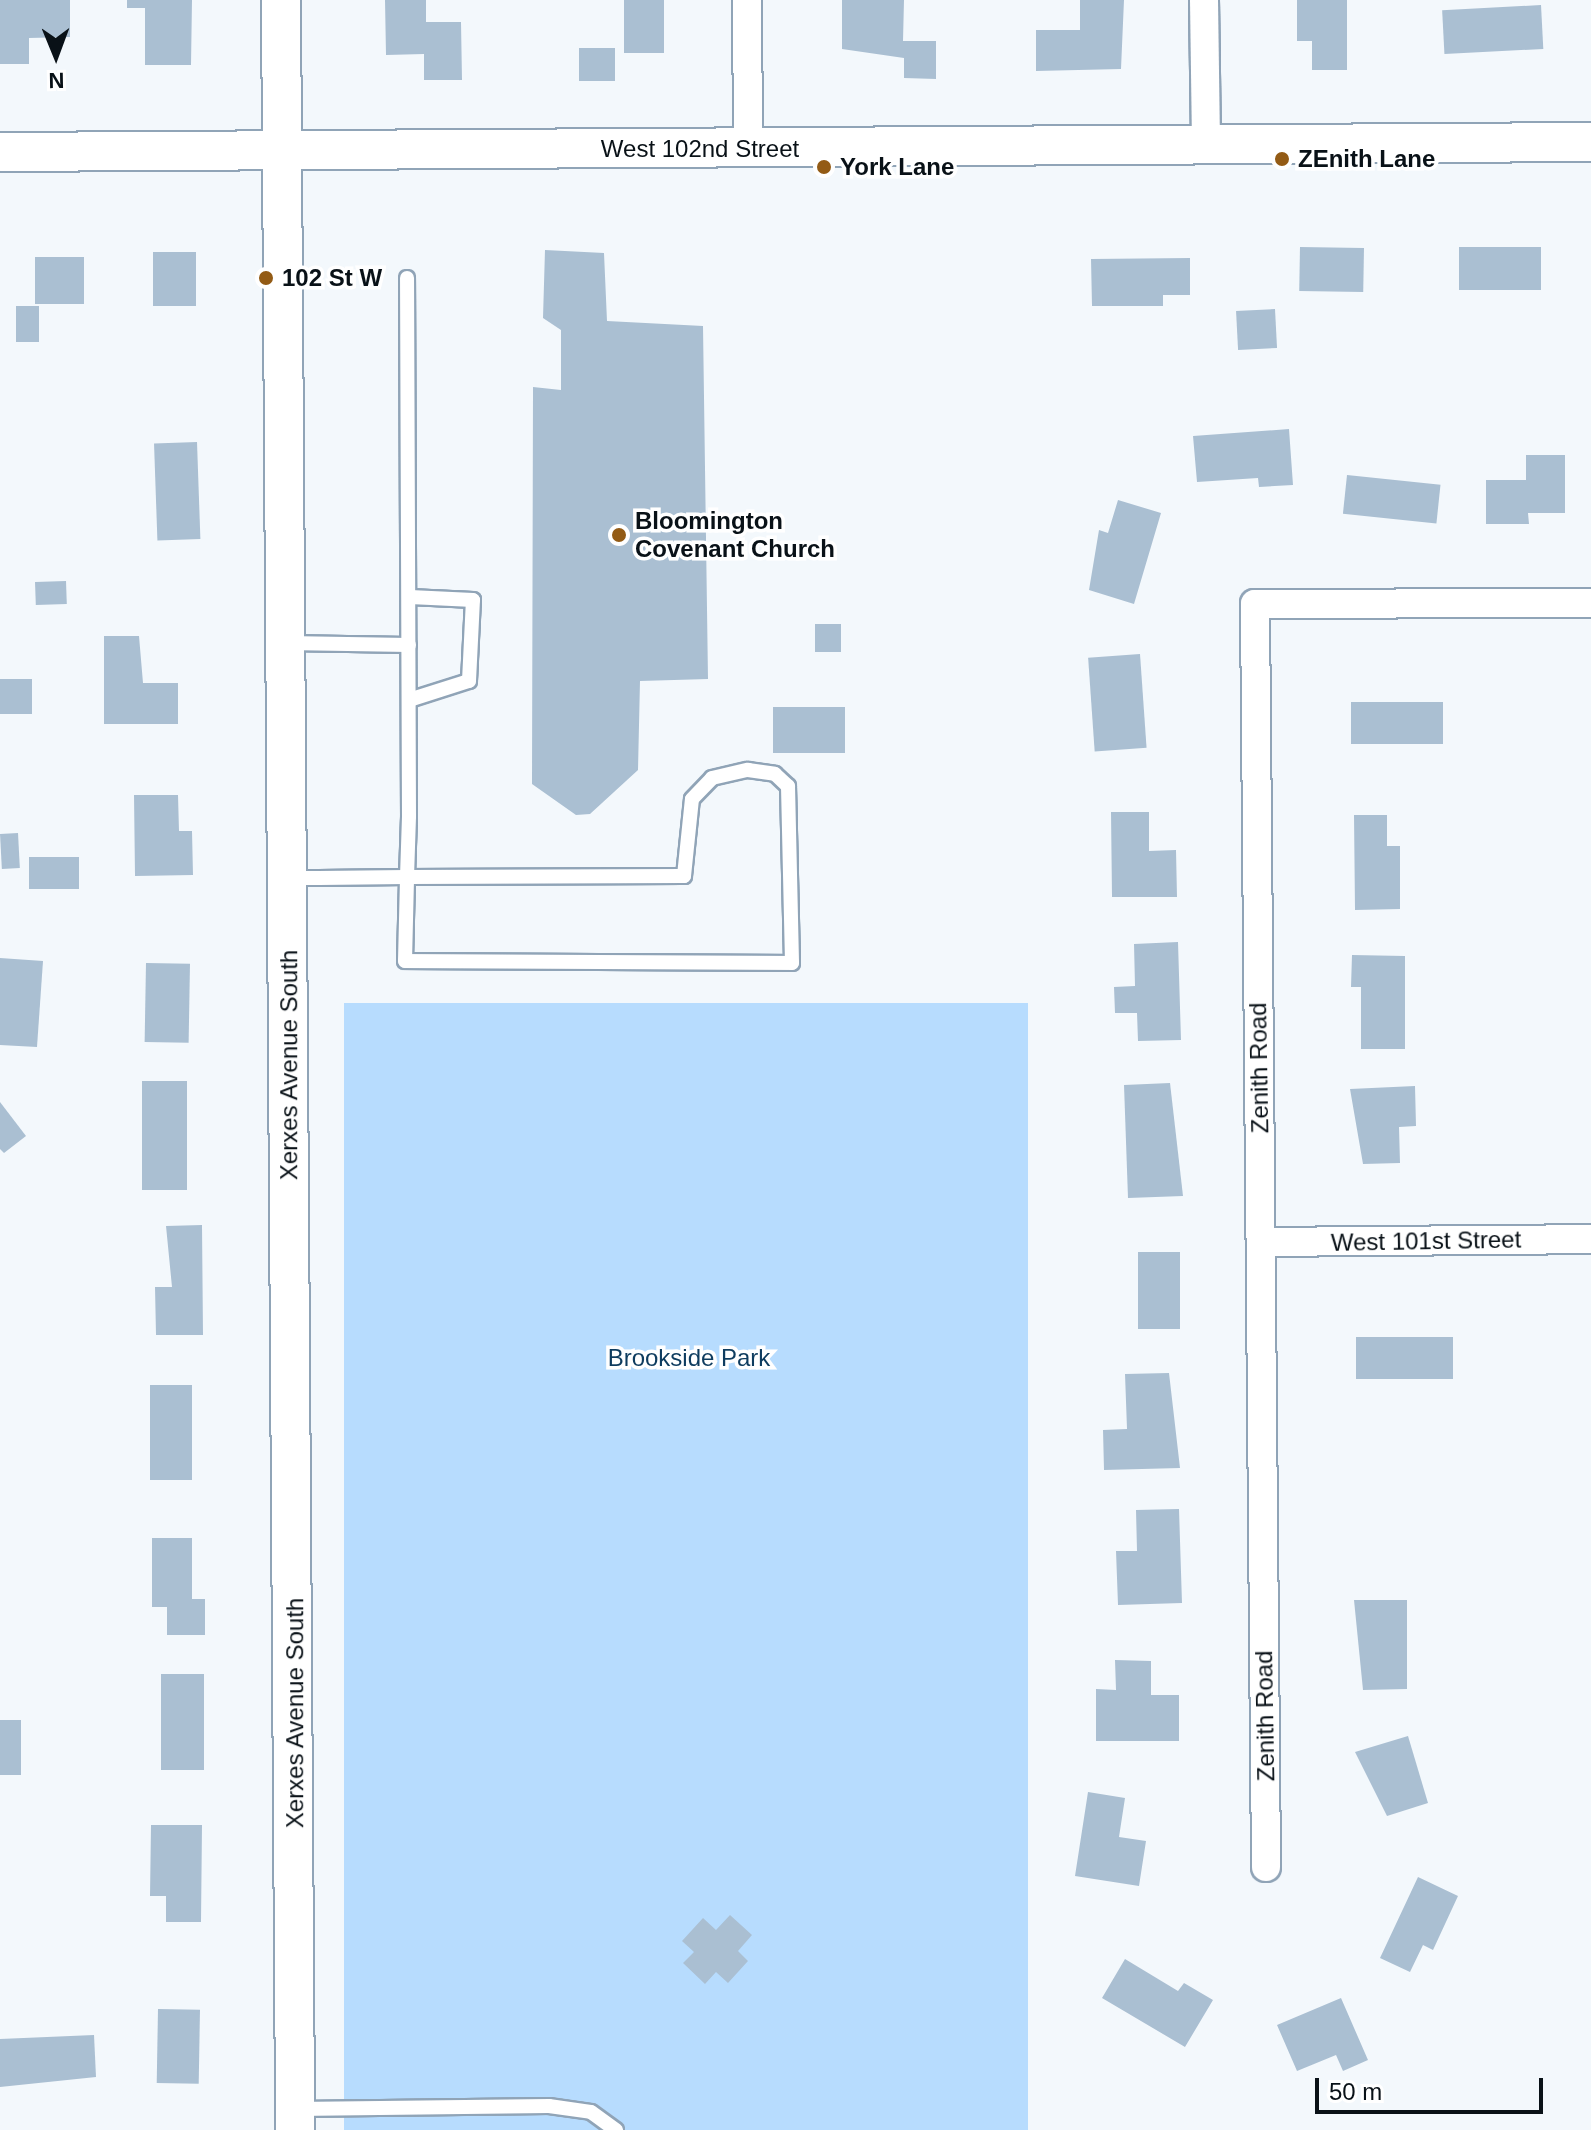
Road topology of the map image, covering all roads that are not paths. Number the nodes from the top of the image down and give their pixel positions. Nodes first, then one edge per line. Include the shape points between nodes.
1 (281, 0) edge
2 (747, 0) edge
3 (1204, 0) edge
4 (1591, 142) edge
5 (1206, 144) junction
6 (748, 149) junction
7 (282, 151) junction
8 (0, 152) edge
9 (407, 278) dead end
10 (410, 597) junction
11 (1591, 603) edge
12 (286, 643) junction
13 (409, 645) junction
14 (409, 700) junction
15 (407, 877) junction
16 (288, 878) junction
17 (1591, 1239) edge
18 (1261, 1242) junction
19 (1266, 1867) dead end
20 (295, 2119) edge
21 (616, 2130) edge

1 - 7 street, Xerxes Avenue South
2 - 6 street
3 - 5 street
4 - 5 street, West 102nd Street
5 - 6 street, West 102nd Street
6 - 7 street, West 102nd Street
7 - 8 street, West 102nd Street
7 - 12 street, Xerxes Avenue South
9 - 10 lane
10 - 13 lane
10 - 14 lane via 473,600 469,681
11 - 18 street, Zenith Road via 1255,604
12 - 13 lane
12 - 16 street, Xerxes Avenue South
13 - 14 lane
14 - 15 lane
15 - 15 lane via 405,961 792,963 788,786 775,774 712,778 692,799 684,876
15 - 16 lane
16 - 20 street, Xerxes Avenue South
17 - 18 street, West 101st Street
18 - 19 street, Zenith Road
20 - 21 lane via 549,2106 591,2112

